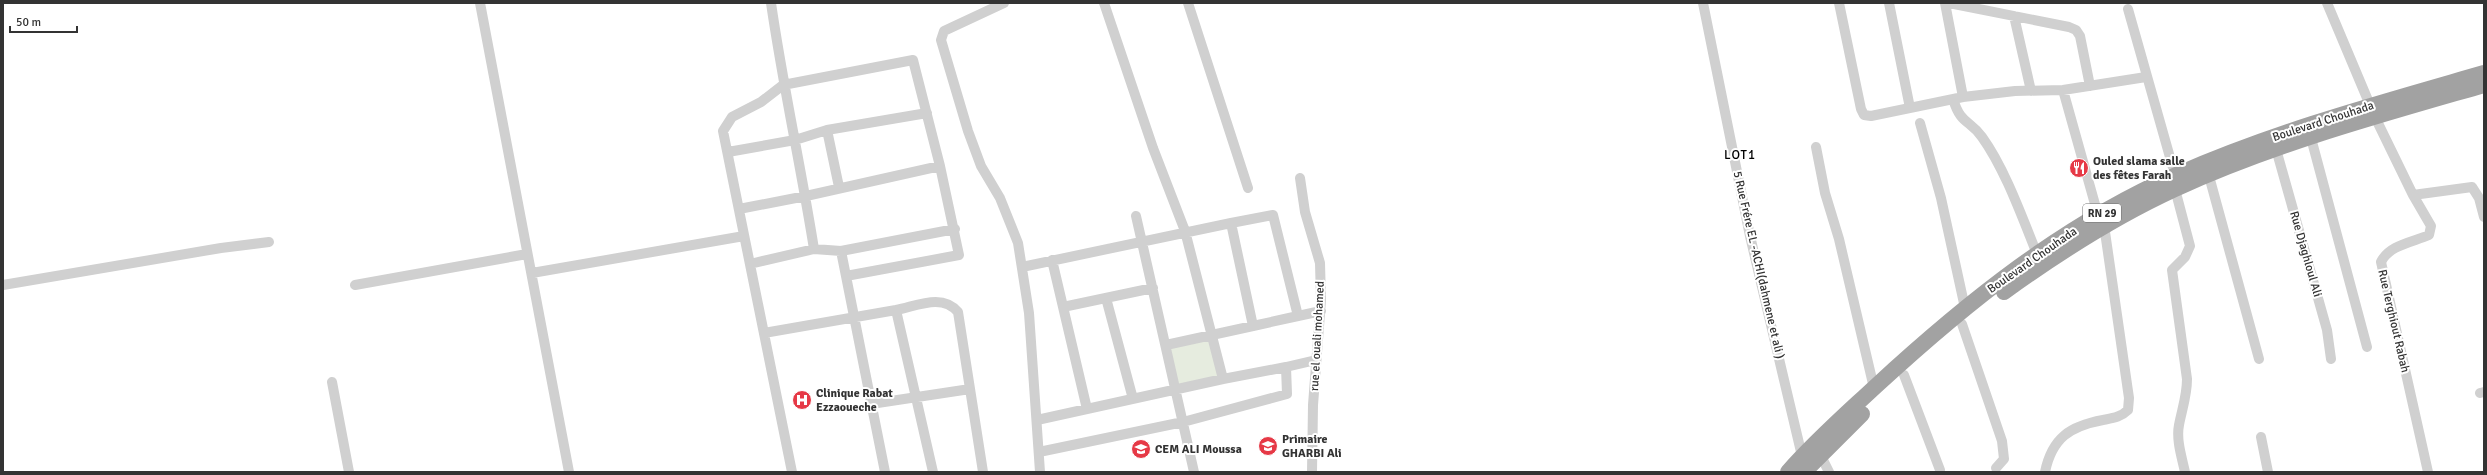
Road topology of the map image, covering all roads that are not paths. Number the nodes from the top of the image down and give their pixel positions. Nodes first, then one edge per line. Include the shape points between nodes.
1 (480, 3) edge
2 (771, 3) edge
3 (1004, 3) edge
4 (1104, 3) edge
5 (1188, 3) edge
6 (1703, 3) edge
7 (1839, 3) edge
8 (1889, 3) edge
9 (1945, 3) edge
10 (1949, 3) edge
11 (2327, 3) edge
12 (2128, 9) dead end
13 (2014, 16) junction
14 (2484, 73) edge
15 (2146, 77) junction
16 (783, 84) junction
17 (2484, 85) edge
18 (2090, 86) junction
19 (2064, 90) junction
20 (2031, 91) junction
21 (1958, 98) junction
22 (1910, 108) junction
23 (2372, 111) junction
24 (927, 113) junction
25 (1920, 123) dead end
26 (827, 130) junction
27 (2311, 138) junction
28 (795, 140) junction
29 (1816, 146) dead end
30 (2276, 149) junction
31 (728, 152) junction
32 (940, 166) junction
33 (2209, 176) junction
34 (1300, 178) dead end
35 (2175, 182) junction
36 (839, 187) junction
37 (1248, 188) dead end
38 (2413, 195) junction
39 (806, 196) junction
40 (739, 209) junction
41 (1136, 216) dead end
42 (2484, 217) edge
43 (2101, 220) junction
44 (1231, 223) junction
45 (955, 229) junction
46 (1185, 231) junction
47 (744, 236) junction
48 (1142, 240) junction
49 (269, 242) dead end
50 (814, 249) junction
51 (841, 251) junction
52 (527, 254) junction
53 (2037, 254) junction
54 (1052, 260) junction
55 (750, 264) junction
56 (1022, 267) junction
57 (532, 273) junction
58 (846, 276) junction
59 (355, 285) dead end
60 (3, 286) edge
61 (1153, 288) junction
62 (1106, 298) junction
63 (1064, 307) junction
64 (1966, 308) junction
65 (896, 310) junction
66 (1320, 311) junction
67 (854, 316) junction
68 (1298, 316) junction
69 (1962, 324) junction
70 (1253, 326) junction
71 (764, 333) junction
72 (1211, 335) junction
73 (1166, 345) junction
74 (2367, 347) dead end
75 (2259, 359) dead end
76 (2331, 359) dead end
77 (1316, 360) junction
78 (1286, 367) junction
79 (1904, 375) junction
80 (1224, 379) junction
81 (332, 382) dead end
82 (1874, 388) junction
83 (970, 389) junction
84 (1176, 390) junction
85 (917, 397) junction
86 (1133, 399) junction
87 (872, 404) junction
88 (1087, 409) junction
89 (1037, 420) junction
90 (1183, 422) junction
91 (2261, 437) dead end
92 (1818, 449) junction
93 (1039, 452) junction
94 (1802, 456) junction
95 (1996, 468) dead end
96 (1940, 470) dead end
97 (349, 472) edge
98 (569, 472) edge
99 (792, 472) edge
100 (885, 472) edge
101 (933, 472) edge
102 (983, 472) edge
103 (1040, 472) edge
104 (1194, 472) edge
105 (1312, 472) edge
106 (1788, 472) edge
107 (1804, 472) edge
108 (1829, 472) edge
109 (2045, 472) edge
110 (2185, 472) edge
111 (2268, 472) edge
112 (2428, 472) edge

1 - 52 street
2 - 16 street
3 - 56 street via 944,31 941,40 968,131 981,166 1000,198 1018,243
4 - 46 street via 1153,148
5 - 37 street
6 - 94 street, 5 Rue Frére EL -ACHI(dahmene et ali ) via 1750,236
7 - 22 street via 1864,115 1871,116
8 - 22 street
9 - 21 street
10 - 13 street
11 - 23 street, Rue Terghiout Rabah
12 - 15 street
13 - 18 street via 2076,30 2080,36
13 - 20 street
14 - 23 highway, Boulevard Chouhada / RN 29
15 - 18 street
15 - 35 street
16 - 24 street via 913,60
16 - 28 street
16 - 31 street via 760,102 732,117 723,131
17 - 23 highway, RN 29
18 - 19 street
19 - 20 street
19 - 43 street
20 - 21 street
21 - 22 street
21 - 53 street via 1957,113 1982,136 2013,196
23 - 27 highway, RN 29
23 - 35 highway, Boulevard Chouhada / RN 29 via 2250,145
23 - 38 street, Rue Terghiout Rabah
24 - 26 street
24 - 32 street
25 - 64 street via 1941,198
26 - 28 street
26 - 36 street
27 - 30 highway, RN 29
27 - 74 street
28 - 31 street
28 - 39 street
29 - 82 street via 1825,193 1839,239
30 - 33 highway, RN 29
30 - 76 street, Rue Djaghloul Ali via 2328,330
31 - 40 street
32 - 36 street
32 - 45 street
33 - 35 highway, RN 29
33 - 75 street
34 - 66 street, rue el ouali mohamed via 1305,212 1320,263
35 - 43 highway, RN 29
35 - 110 street via 2190,246 2185,257 2172,270 2187,379 2187,395 2178,426
36 - 39 street
38 - 42 street via 2472,187 2479,198
38 - 112 street, Rue Terghiout Rabah via 2430,222 2431,231 2429,235 2393,249 2381,262
39 - 40 street
39 - 50 street
40 - 47 street
41 - 48 street
43 - 53 highway, Boulevard Chouhada / RN 29
43 - 69 highway, RN 29
43 - 109 street via 2128,410 2123,416 2083,423 2070,429 2054,448
44 - 46 street
44 - 68 street via 1272,215
44 - 70 street
45 - 51 street
45 - 58 street via 959,255
46 - 48 street
46 - 72 street
47 - 55 street
47 - 57 street
48 - 54 street
48 - 61 street
49 - 60 street
50 - 51 street
50 - 55 street
51 - 58 street
52 - 57 street
52 - 59 street
53 - 64 highway, Boulevard Chouhada / RN 29
54 - 56 street
54 - 63 street
55 - 71 street
56 - 89 street via 1029,313
57 - 98 street
58 - 67 street
61 - 62 street
61 - 73 street
62 - 63 street
62 - 86 street
63 - 88 street
64 - 82 highway, Boulevard Chouhada / RN 29
65 - 67 street
65 - 83 street via 941,300 951,304 958,312
65 - 85 street
66 - 68 street
66 - 77 street, rue el ouali mohamed
67 - 71 street
67 - 87 street
68 - 70 street
69 - 79 highway, RN 29
69 - 95 street via 2002,441 2004,459
70 - 72 street
71 - 99 street
72 - 73 street
72 - 80 street
73 - 84 street
77 - 78 street
77 - 105 street, rue el ouali mohamed
78 - 80 street
78 - 90 street via 1287,394
79 - 92 highway, RN 29
79 - 96 street
80 - 84 street
81 - 97 street
82 - 92 highway, Boulevard Chouhada / RN 29
83 - 85 street
83 - 102 street
84 - 86 street
84 - 90 street
85 - 87 street
85 - 101 street
86 - 88 street
87 - 100 street
88 - 89 street
89 - 93 street
90 - 93 street
90 - 104 street
91 - 111 street
92 - 94 highway, Boulevard Chouhada / RN 29
92 - 107 highway, RN 29
92 - 108 street
93 - 103 street
94 - 106 highway, Boulevard Chouhada / RN 29

